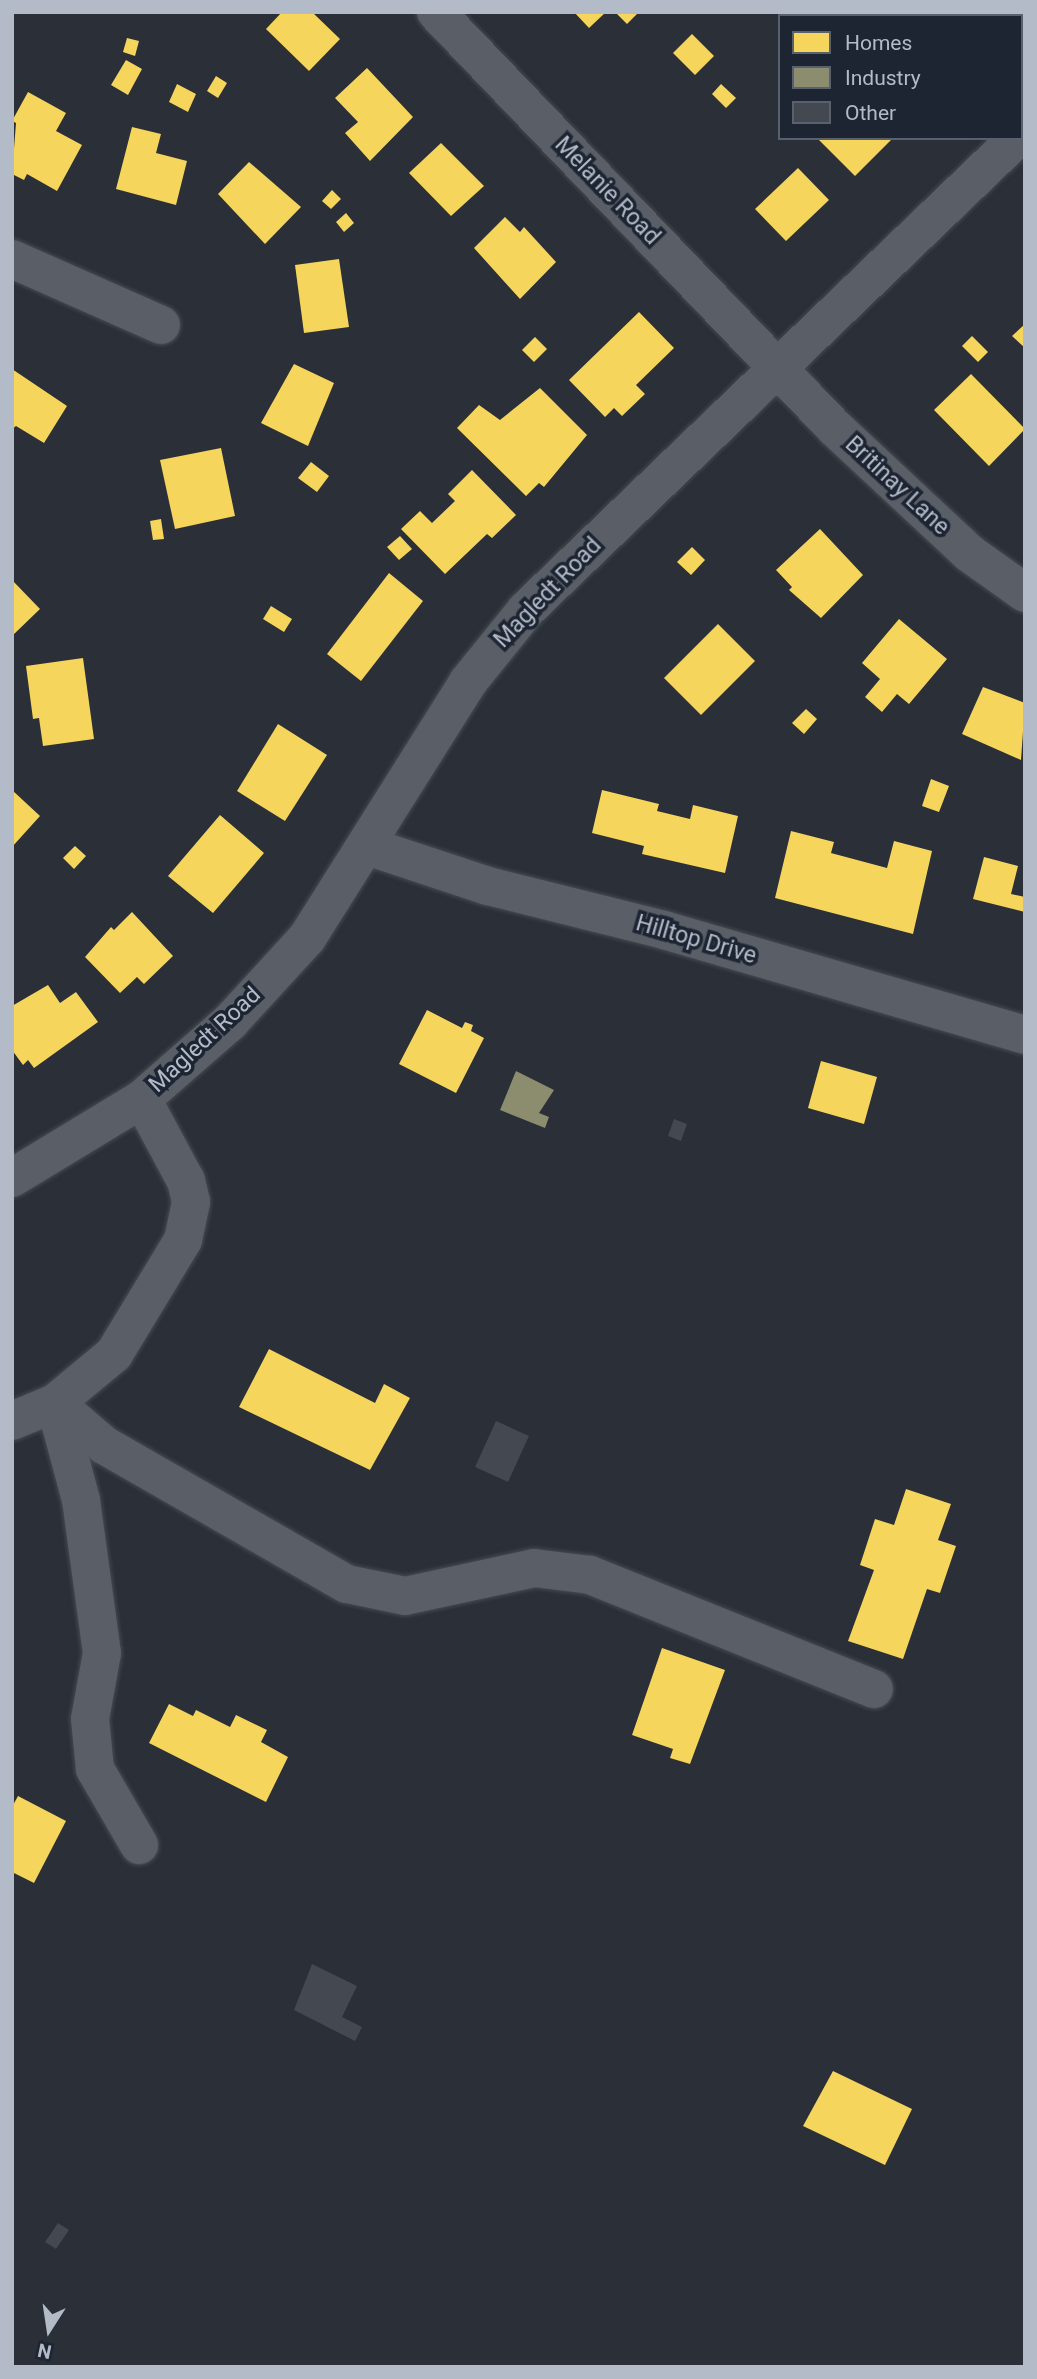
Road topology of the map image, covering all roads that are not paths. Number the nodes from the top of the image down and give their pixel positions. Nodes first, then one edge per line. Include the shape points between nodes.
1 (436, 12) edge
2 (1015, 140) edge
3 (12, 259) edge
4 (161, 325) dead end
5 (779, 369) junction
6 (1025, 593) edge
7 (367, 846) junction
8 (1025, 1035) edge
9 (142, 1099) junction
10 (12, 1178) edge
11 (55, 1403) junction
12 (12, 1421) edge
13 (874, 1689) dead end
14 (139, 1845) dead end

1 - 5 street, Melanie Road
2 - 5 street, Magledt Road
3 - 4 street
5 - 6 street, Britinay Lane via 969,553 1001,581
5 - 7 street, Magledt Road via 519,619 468,682
7 - 8 street, Hilltop Drive via 488,886 664,929
7 - 9 street, Magledt Road via 314,928 274,976 230,1022
9 - 10 street, Magledt Road
9 - 11 street, Magledt Road via 186,1181 191,1202 188,1222 128,1335 95,1374
11 - 12 street, Magledt Road
11 - 13 street via 104,1445 347,1584 405,1596 534,1569 590,1575
11 - 14 street via 81,1500 102,1653 90,1719 95,1769

